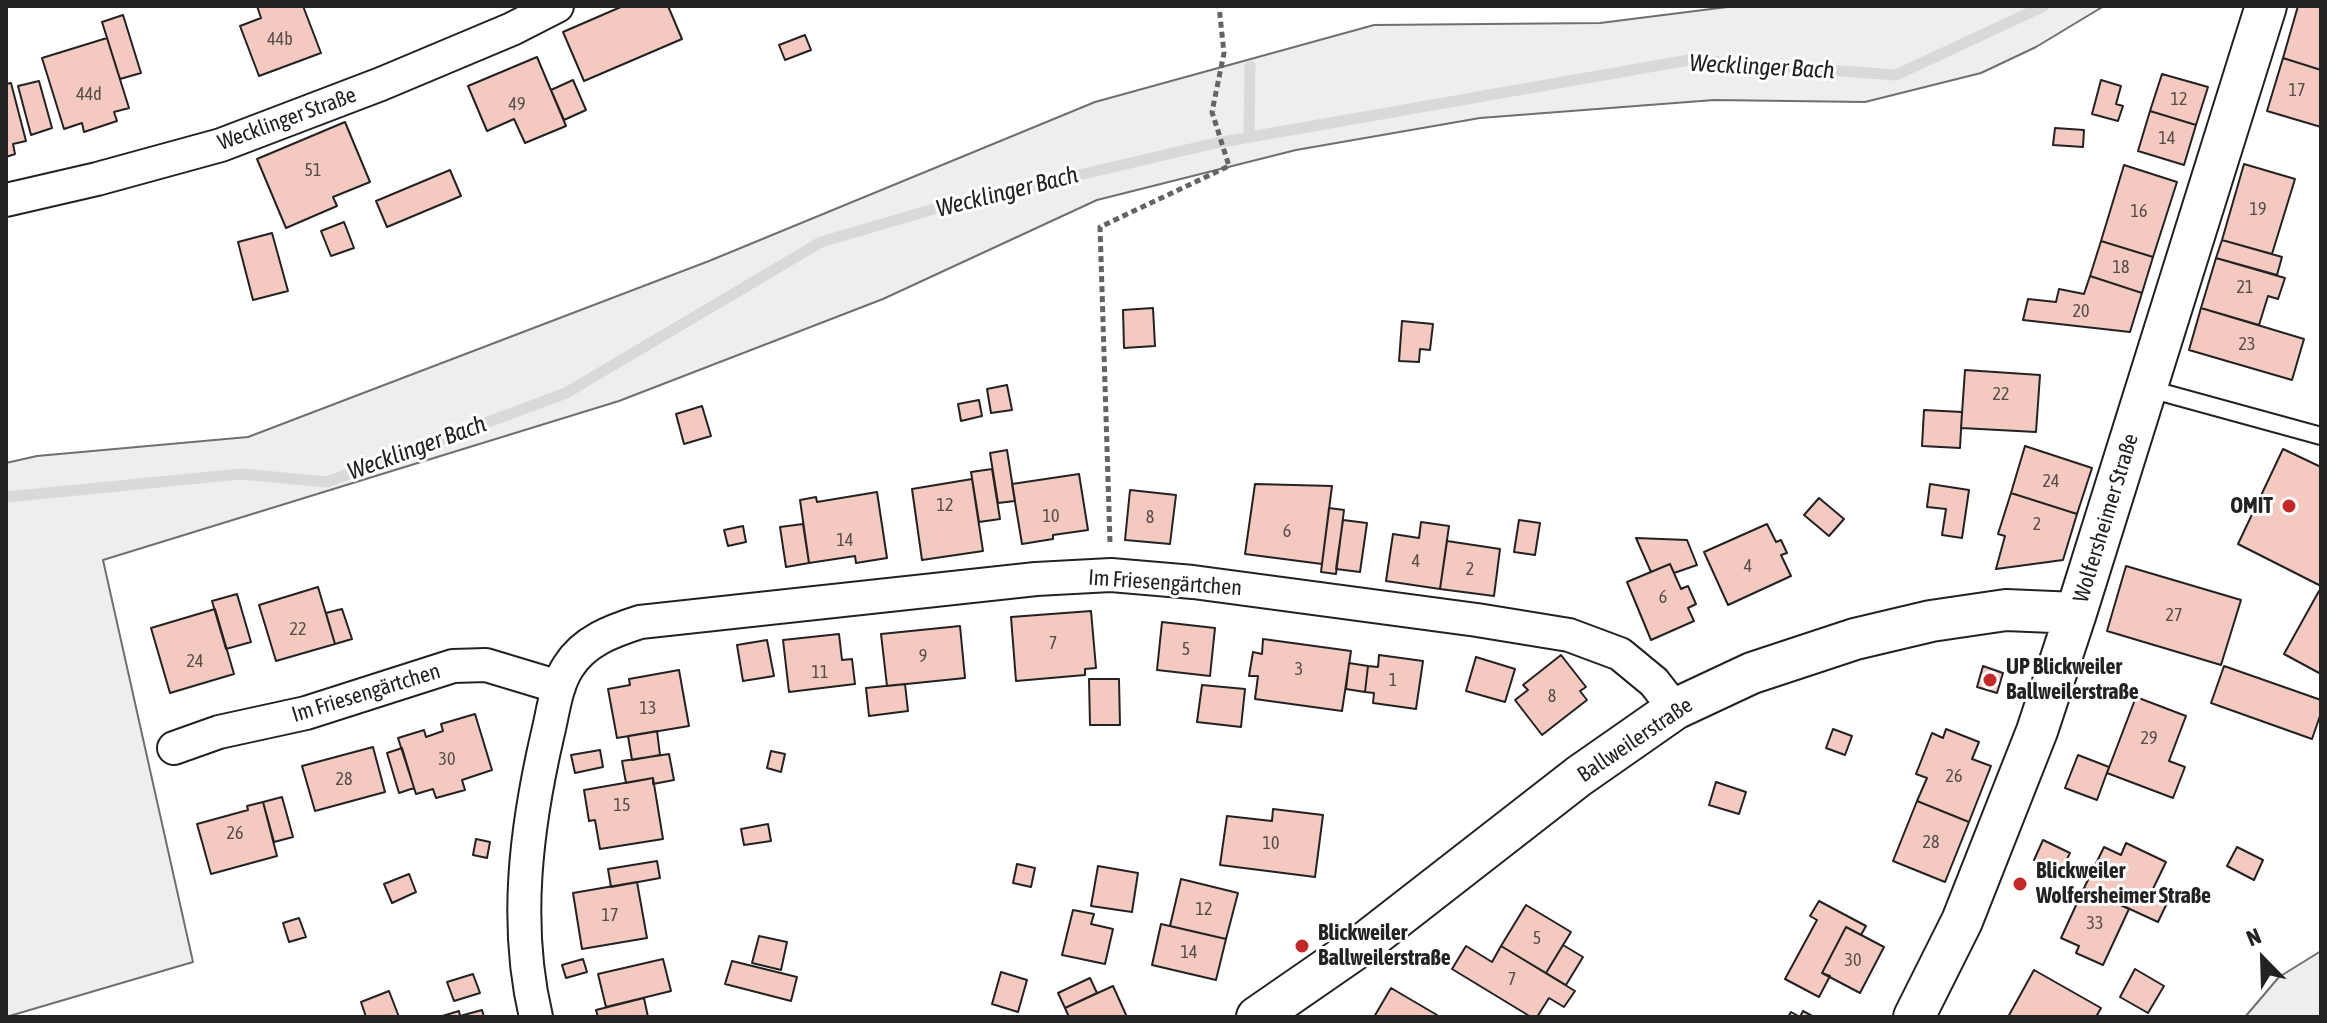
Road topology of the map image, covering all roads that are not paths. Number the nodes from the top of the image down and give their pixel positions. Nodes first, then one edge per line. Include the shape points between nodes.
1 (557, 6) edge
2 (2266, 6) edge
3 (6, 200) edge
4 (2146, 388) junction
5 (2321, 436) edge
6 (2076, 613) junction
7 (559, 687) junction
8 (1675, 709) junction
9 (174, 748) dead end
10 (1266, 1015) edge
11 (536, 1017) edge
12 (1914, 1017) edge

1 - 3 street, Wecklinger Straße via 396,78 221,145
2 - 4 street, Wolfersheimer Straße
4 - 5 lane
4 - 6 street, Wolfersheimer Straße
6 - 8 street, Ballweilerstraße via 2006,610 1916,624 1752,673
6 - 12 street, Wolfersheimer Straße via 2000,830
7 - 8 street, Im Friesengärtchen via 586,646 640,622 1111,575 1569,635 1620,654 1654,682
7 - 9 street, Im Friesengärtchen via 486,665 453,666
7 - 11 street, Im Friesengärtchen via 526,854 523,918
8 - 10 street, Ballweilerstraße

